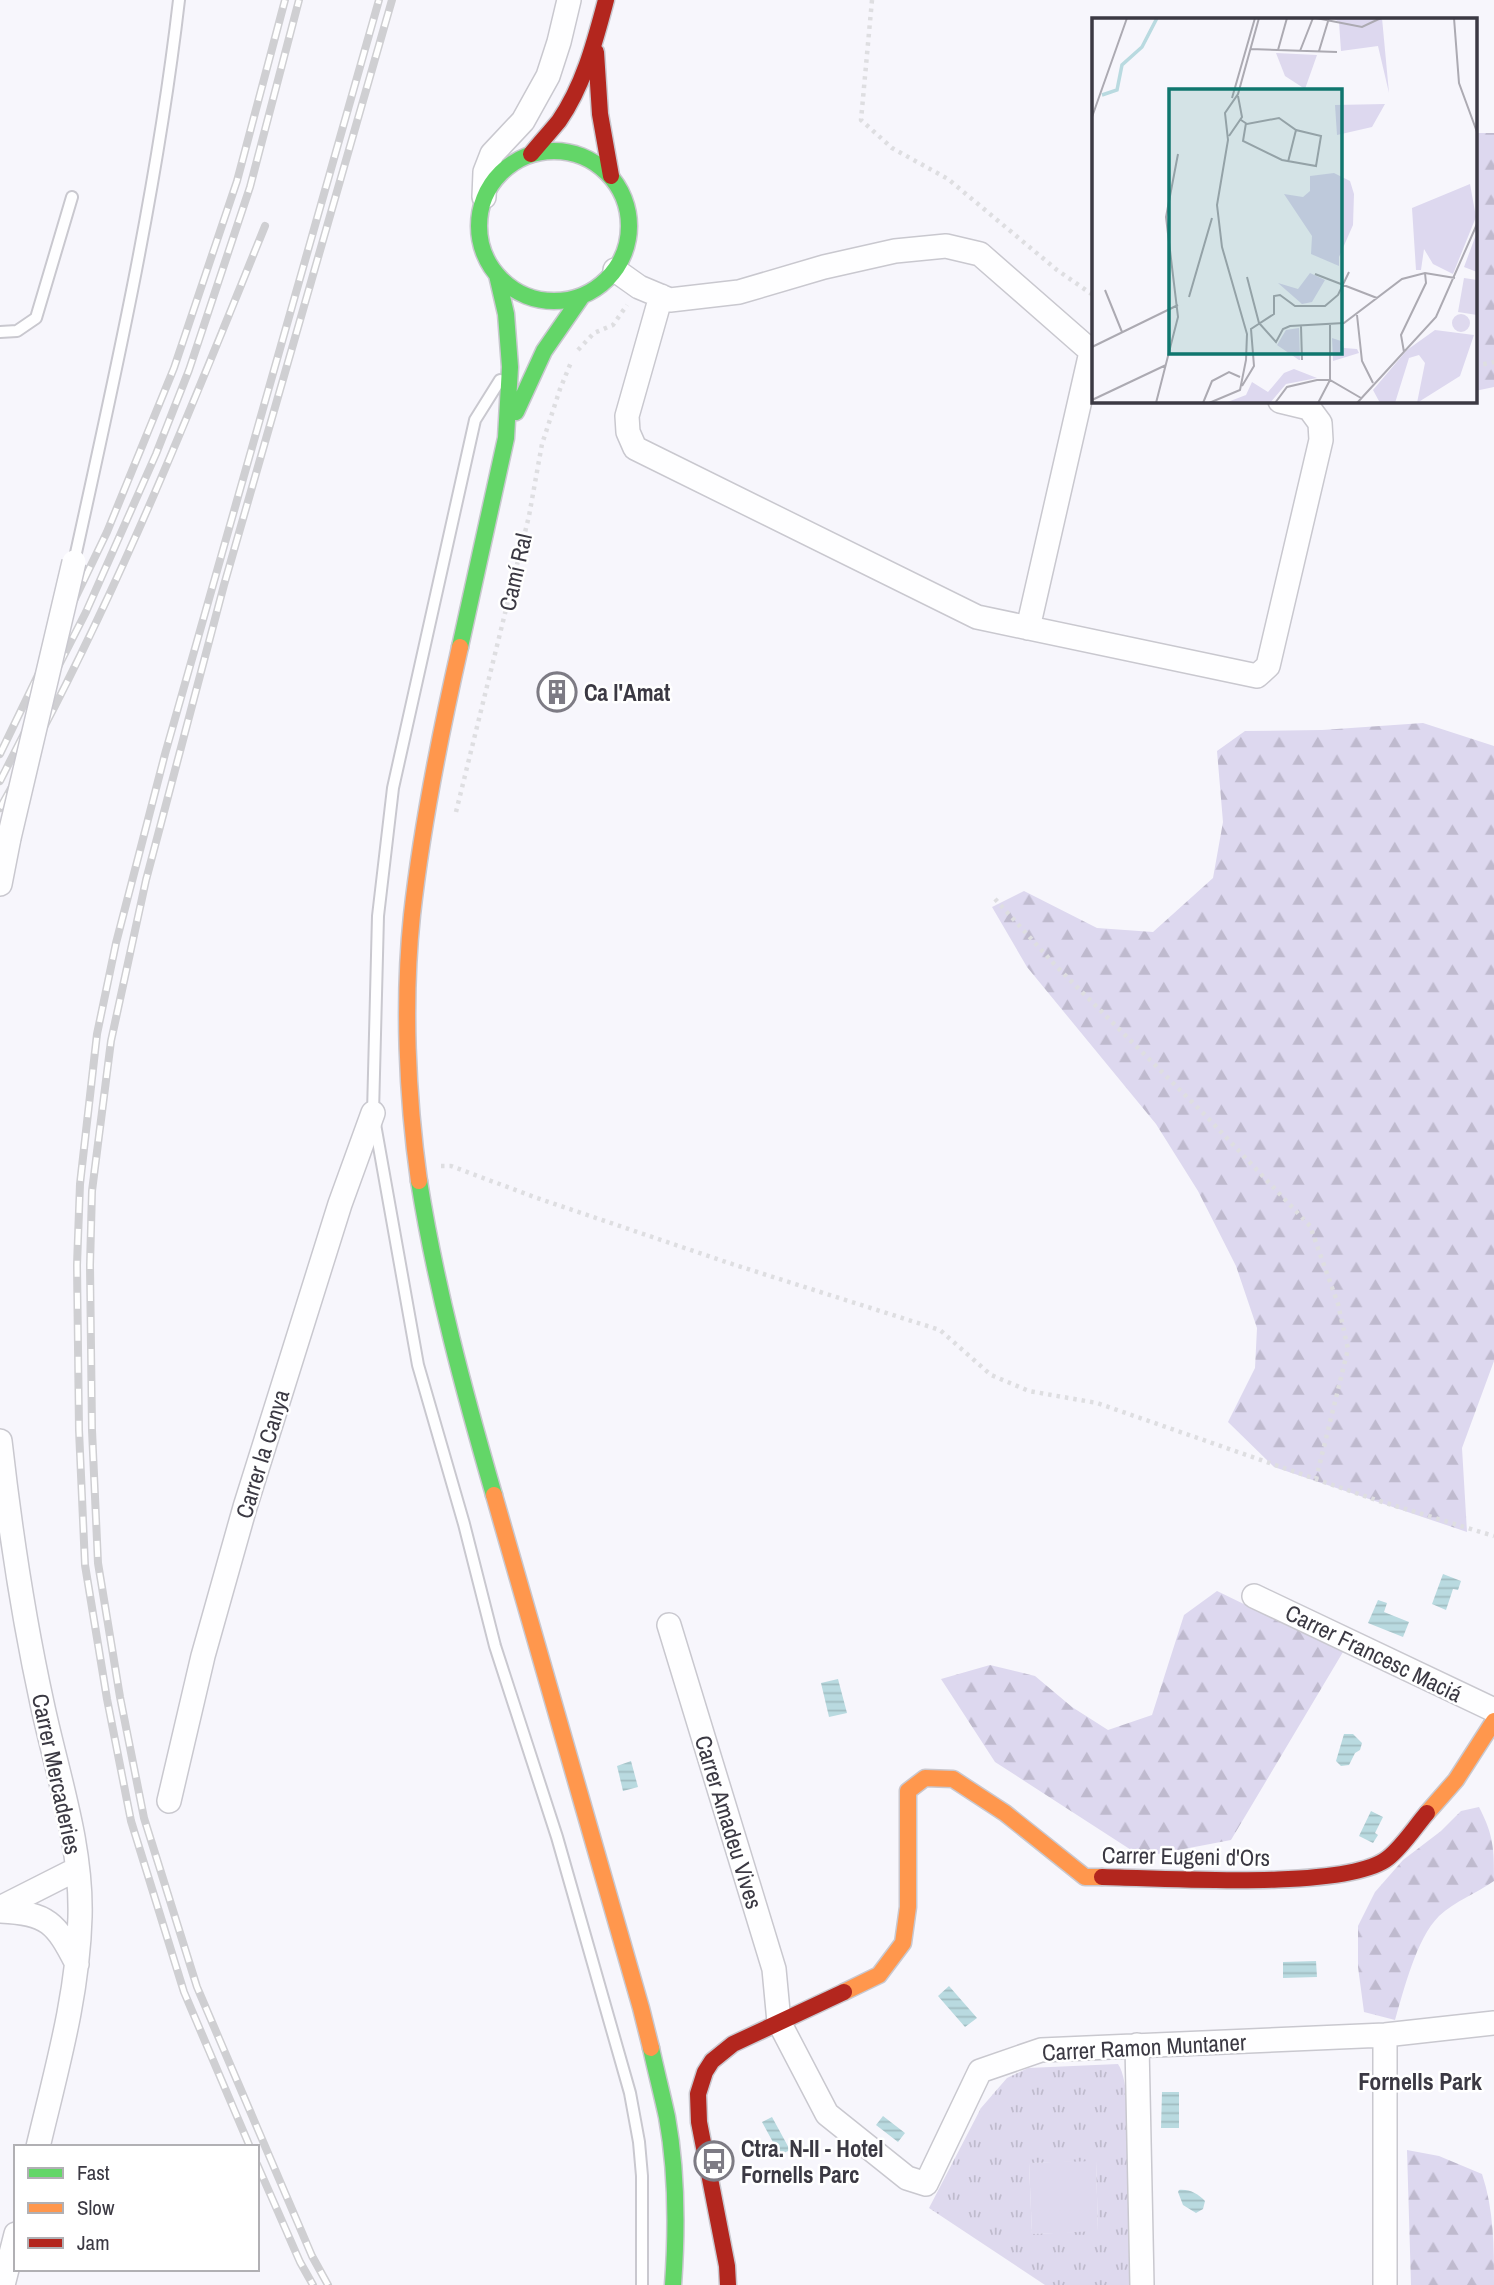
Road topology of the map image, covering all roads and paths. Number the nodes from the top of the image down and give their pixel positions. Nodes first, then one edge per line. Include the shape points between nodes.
1 (179, 0) edge
2 (569, 0) edge
3 (606, 0) edge
4 (872, 0) edge
5 (595, 41) junction
6 (531, 154) junction
7 (611, 176) junction
8 (72, 197) dead end
9 (484, 197) junction
10 (615, 270) junction
11 (497, 275) junction
12 (639, 287) junction
13 (1092, 294) edge
14 (582, 296) junction
15 (661, 296) junction
16 (0, 332) edge
17 (1092, 353) edge
18 (1494, 362) edge
19 (1476, 366) edge
20 (510, 367) junction
21 (1284, 402) edge
22 (506, 438) junction
23 (74, 562) joint
24 (1028, 628) junction
25 (456, 814) dead end
26 (0, 884) edge
27 (995, 899) dead end
28 (373, 1113) junction
29 (417, 1167) junction
30 (0, 1441) edge
31 (1316, 1479) junction
32 (1494, 1536) edge
33 (1254, 1596) dead end
34 (669, 1625) dead end
35 (1494, 1710) edge
36 (1494, 1721) edge
37 (169, 1801) dead end
38 (77, 1869) junction
39 (0, 1910) edge
40 (77, 1965) junction
41 (779, 2022) junction
42 (1494, 2023) edge
43 (1385, 2035) junction
44 (1137, 2045) junction
45 (38, 2145) edge
46 (14, 2242) edge
47 (3, 2285) edge
48 (642, 2285) edge
49 (673, 2285) edge
50 (728, 2285) edge
51 (1142, 2285) edge
52 (1385, 2285) edge

1 - 23 lane via 141,252
2 - 9 street via 548,76 523,121 492,154 485,172
3 - 5 main road
4 - 13 path via 861,120 892,148 948,179
5 - 6 main road via 559,120
5 - 7 main road via 599,108
6 - 7 main road via 551,150 573,153
6 - 9 main road via 500,173
7 - 10 main road via 629,216 628,241
8 - 16 lane via 36,318 17,331
9 - 11 main road via 479,234
10 - 12 street
10 - 14 main road
11 - 14 main road via 536,299 561,301
11 - 20 main road
12 - 15 street
12 - 25 path, Camí Ral via 613,325 594,333 575,354 560,389 542,444 529,516
14 - 22 main road via 532,371
15 - 17 street via 670,300 739,292 895,251 946,246 980,254
15 - 24 street via 627,416 635,448 977,617
17 - 24 street
18 - 19 path
20 - 22 main road
20 - 28 lane via 475,420 393,788 378,916
21 - 24 street via 1309,408 1320,423 1321,440 1268,666 1257,676
22 - 29 main road via 441,732 412,917 408,1004
23 - 26 street, bridge
27 - 31 path via 1310,1226 1338,1304 1348,1349
28 - 37 street, Carrer la Canya via 245,1507
28 - 48 lane via 418,1365 495,1646 557,1837 630,2093 642,2176
29 - 31 path via 451,1166 729,1264 940,1330 991,1375 1029,1391 1097,1404
29 - 49 main road via 456,1362 641,2008 667,2118 676,2245
30 - 38 street, Carrer Mercaderies via 21,1601
31 - 32 path
33 - 35 street, Carrer Francesc Maciá
34 - 41 street, Carrer Amadeu Vives via 774,1969
36 - 41 main road, Carrer Eugeni d'Ors via 1456,1780 1387,1859 1347,1874 1268,1880 1085,1877 1005,1813 953,1779 925,1778 908,1791 908,1907 903,1943 879,1975
38 - 39 street
38 - 40 street, Carrer Mercaderies
39 - 40 street via 36,1916 52,1924
40 - 45 street, Carrer Mercaderies
41 - 44 street, Carrer Ramon Muntaner via 827,2113 907,2178 926,2184 980,2071 1041,2050
41 - 50 main road, Carrer Eugeni d'Ors via 733,2044 712,2061 698,2094
42 - 43 street, Carrer Ramon Muntaner
43 - 44 street, Carrer Ramon Muntaner
43 - 52 street
44 - 51 street
46 - 47 street

